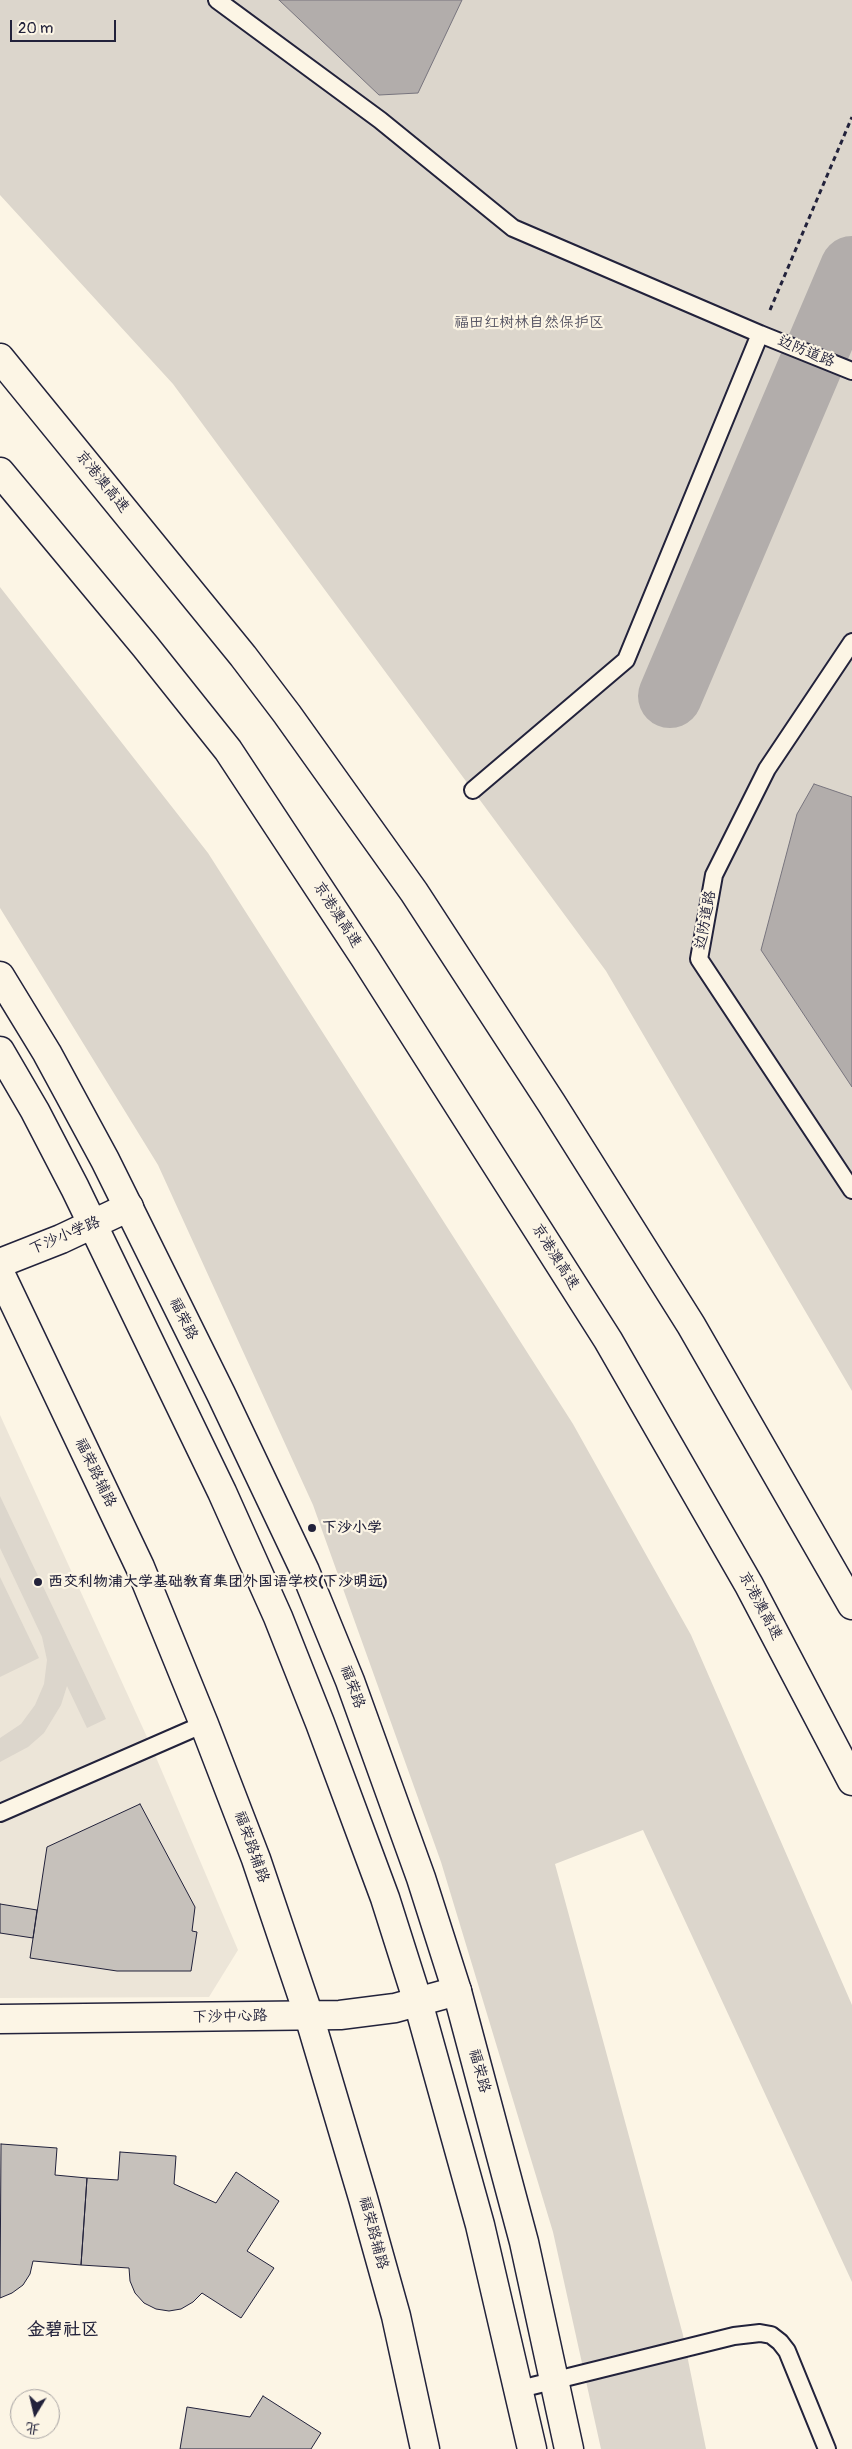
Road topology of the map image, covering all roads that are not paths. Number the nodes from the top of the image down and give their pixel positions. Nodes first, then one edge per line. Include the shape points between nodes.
1 (217, 0) edge
2 (762, 334) junction
3 (0, 358) edge
4 (852, 371) edge
5 (0, 472) edge
6 (852, 642) edge
7 (473, 790) dead end
8 (0, 976) edge
9 (0, 1051) edge
10 (852, 1190) edge
11 (129, 1207) junction
12 (93, 1225) junction
13 (0, 1263) edge
14 (0, 1273) edge
15 (852, 1606) edge
16 (204, 1724) junction
17 (852, 1781) edge
18 (0, 1813) edge
19 (457, 1991) junction
20 (418, 2002) junction
21 (309, 2016) junction
22 (0, 2019) edge
23 (555, 2381) junction
24 (520, 2389) junction
25 (425, 2449) edge
26 (532, 2449) edge
27 (569, 2449) edge
28 (827, 2449) edge

1 - 2 lane, 边防道路 via 380,120 513,228
2 - 4 lane, 边防道路
2 - 7 lane via 626,660
3 - 15 main road, 京港澳高速 via 204,607 287,714 414,892 691,1325
5 - 17 main road, 京港澳高速 via 228,750 365,958 608,1340 749,1585
6 - 10 lane, 边防道路 via 767,769 714,875 699,959
8 - 11 main road, 福荣路 via 47,1053
9 - 12 main road via 35,1111
11 - 12 main road, 下沙小学路
11 - 19 main road, 福荣路 via 225,1402 330,1629 402,1824
12 - 13 main road, 下沙小学路
12 - 20 main road via 222,1492 278,1617 385,1898
14 - 16 main road, 福荣路辅路 via 140,1567
16 - 18 lane
16 - 21 main road, 福荣路辅路 via 256,1859
19 - 20 main road, 下沙中心路
19 - 23 main road, 福荣路 via 524,2242
20 - 21 main road, 下沙中心路 via 369,2012
20 - 24 main road via 480,2225
21 - 22 main road, 下沙中心路
21 - 25 main road, 福荣路辅路 via 396,2316
23 - 24 lane
23 - 27 main road, 福荣路
23 - 28 lane via 734,2336 771,2335 787,2351
24 - 26 main road

